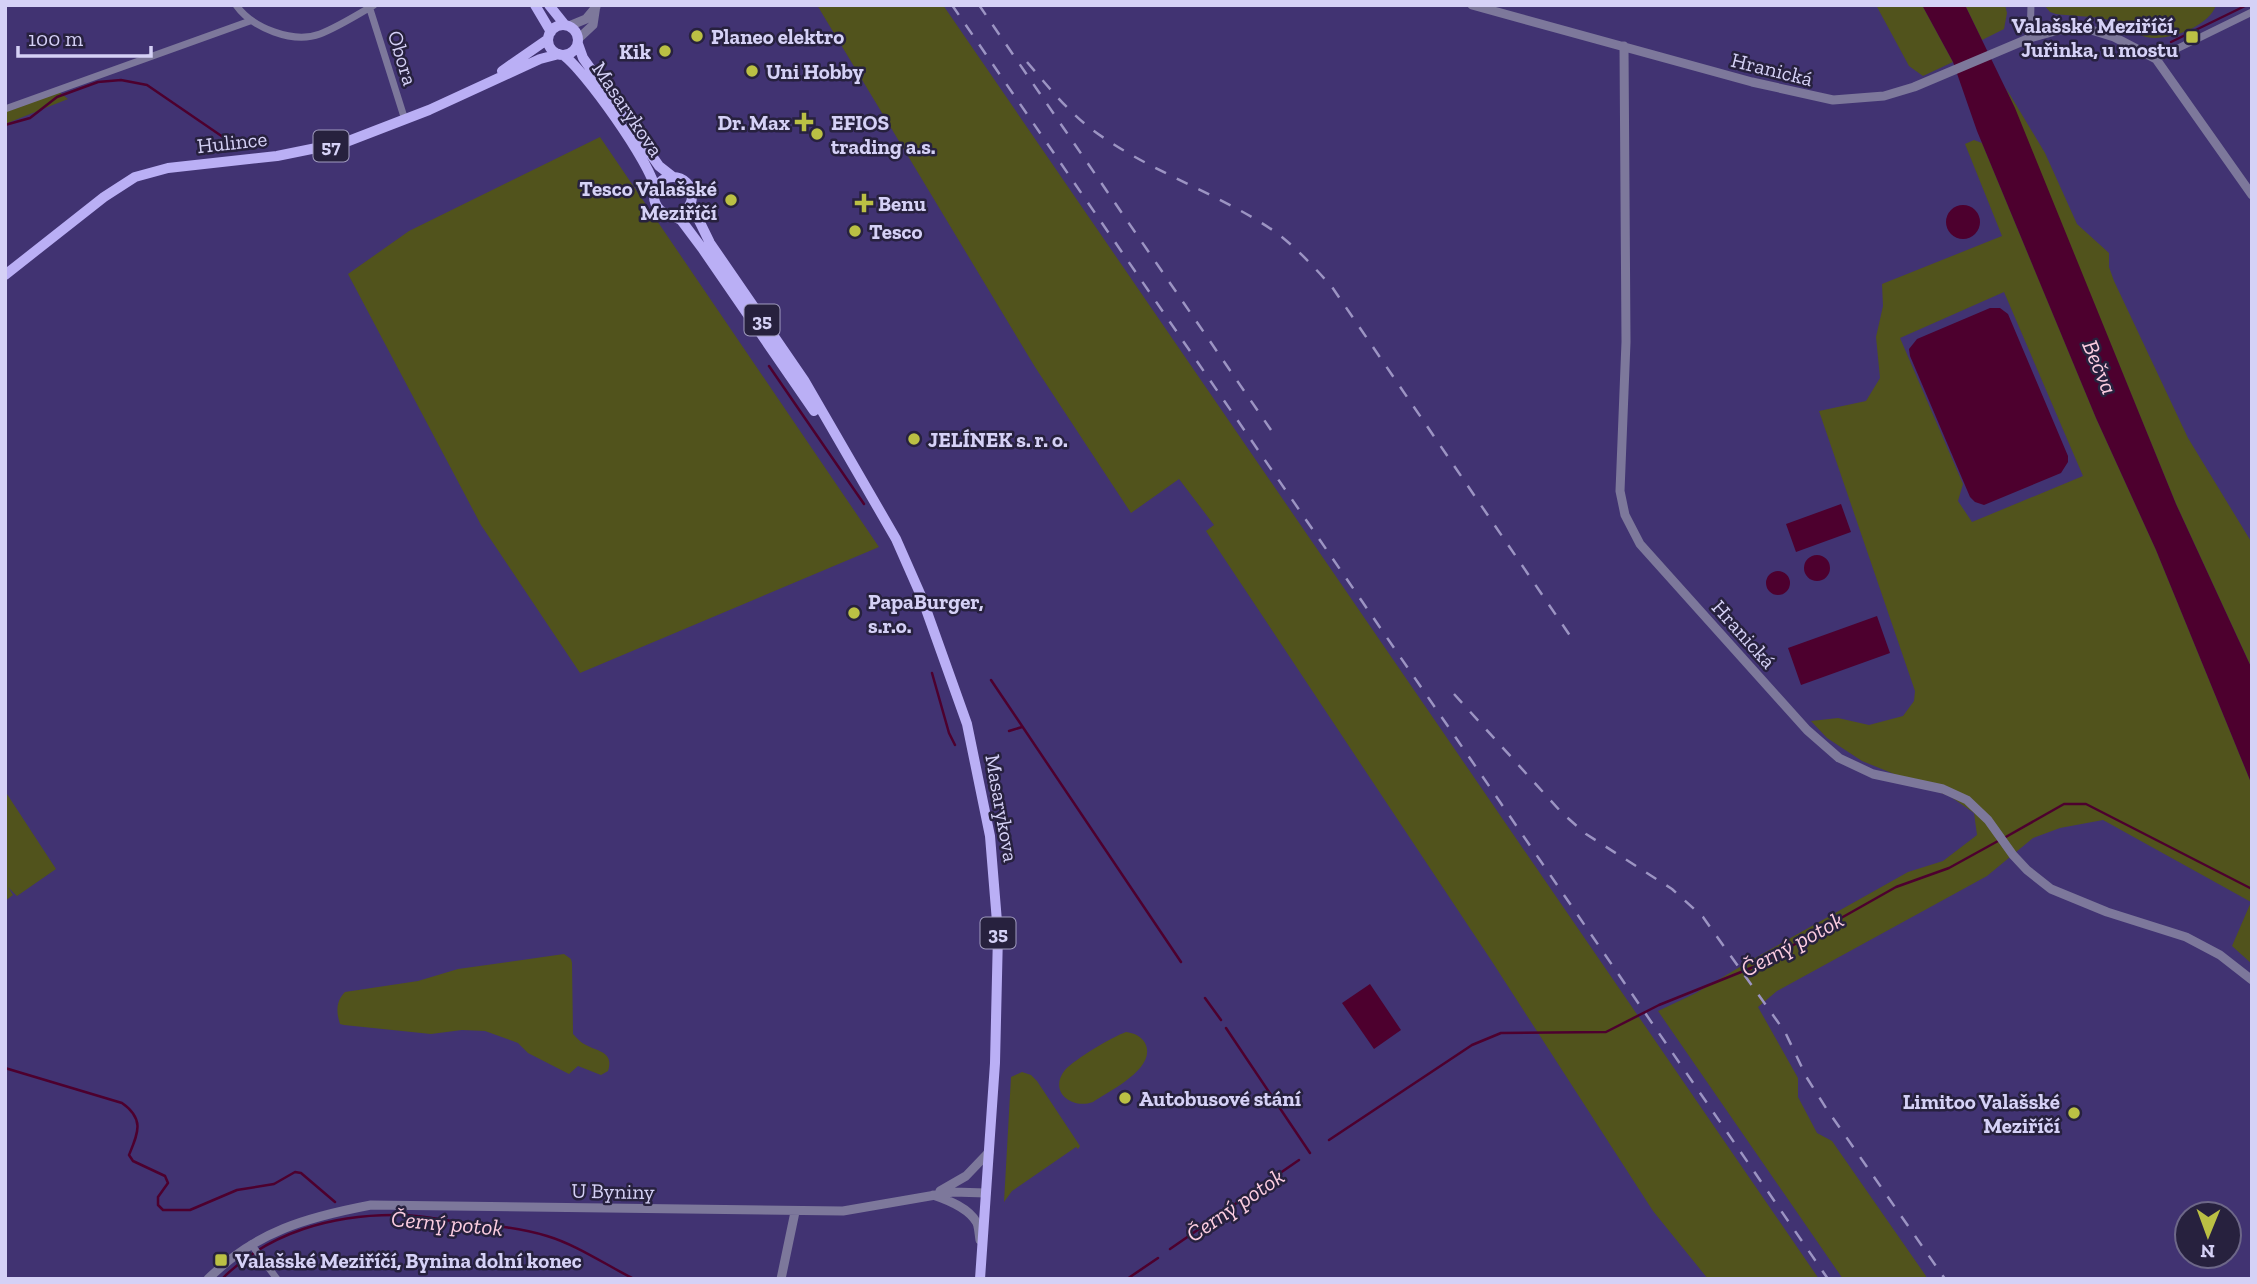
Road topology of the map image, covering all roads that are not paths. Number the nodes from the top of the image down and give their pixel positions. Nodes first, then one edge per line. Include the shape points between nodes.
1 (236, 5) edge
2 (535, 5) edge
3 (549, 5) edge
4 (1472, 5) edge
5 (2031, 5) edge
6 (371, 6) edge
7 (596, 6) edge
8 (2252, 12) edge
9 (250, 21) junction
10 (567, 25) junction
11 (550, 35) junction
12 (2030, 38) junction
13 (578, 42) junction
14 (1624, 46) junction
15 (561, 55) junction
16 (2156, 60) junction
17 (484, 84) junction
18 (5, 109) edge
19 (405, 120) junction
20 (673, 177) junction
21 (2248, 181) edge
22 (655, 189) junction
23 (2252, 195) edge
24 (691, 204) junction
25 (673, 216) junction
26 (5, 275) edge
27 (847, 456) junction
28 (2252, 980) edge
29 (989, 1152) junction
30 (986, 1193) junction
31 (932, 1195) junction
32 (795, 1212) junction
33 (253, 1246) junction
34 (982, 1247) junction
35 (208, 1279) edge
36 (277, 1279) edge
37 (781, 1279) edge
38 (980, 1279) edge

1 - 9 street
2 - 11 main road, 35
3 - 10 main road, 35
4 - 14 street, Hranická
5 - 12 street
6 - 9 street via 318,35 291,36
6 - 19 street, Obora
7 - 10 street via 586,19
7 - 13 street via 593,25
8 - 16 street
9 - 18 street
10 - 11 main road via 557,26
10 - 13 main road, 35 via 576,32
11 - 15 main road, 35 via 551,48
11 - 17 main road, Hulince / 57
12 - 14 street, Hranická via 1914,87 1875,98 1826,100
12 - 16 street, Hranická via 2088,29 2114,37
13 - 15 main road via 571,53
13 - 20 main road, Masarykova / 35 via 583,58 659,166
14 - 28 street, Hranická via 1626,342 1620,491 1628,524 1649,556 1823,746 1847,763 1872,774 1952,792 1975,806 2027,870 2051,889 2186,937
15 - 17 main road, Hulince / 57 via 540,59
15 - 22 main road, Masarykova / 35 via 585,78 639,155
16 - 21 street
17 - 19 main road, Hulince / 57
19 - 26 main road, Hulince / 57 via 319,149 142,175 104,197
20 - 22 main road, Masarykova via 662,180
20 - 24 main road, Masarykova / 35 via 689,186
21 - 23 street
22 - 25 main road, Masarykova / 35 via 657,207
24 - 25 main road
24 - 27 main road, Masarykova / 35 via 710,243 804,380
25 - 27 main road, Masarykova / 35 via 702,248
27 - 29 main road, Masarykova / 35 via 896,539 922,598 967,724 984,804 998,934
29 - 30 main road, Masarykova / 35
29 - 31 street via 966,1176
30 - 31 street
30 - 34 main road, 35
31 - 32 street, U Byniny via 872,1208
31 - 34 street via 971,1216
32 - 33 street, U Byniny via 371,1205 319,1214
32 - 37 street
33 - 35 street, U Byniny
33 - 36 street
34 - 38 main road, 35

